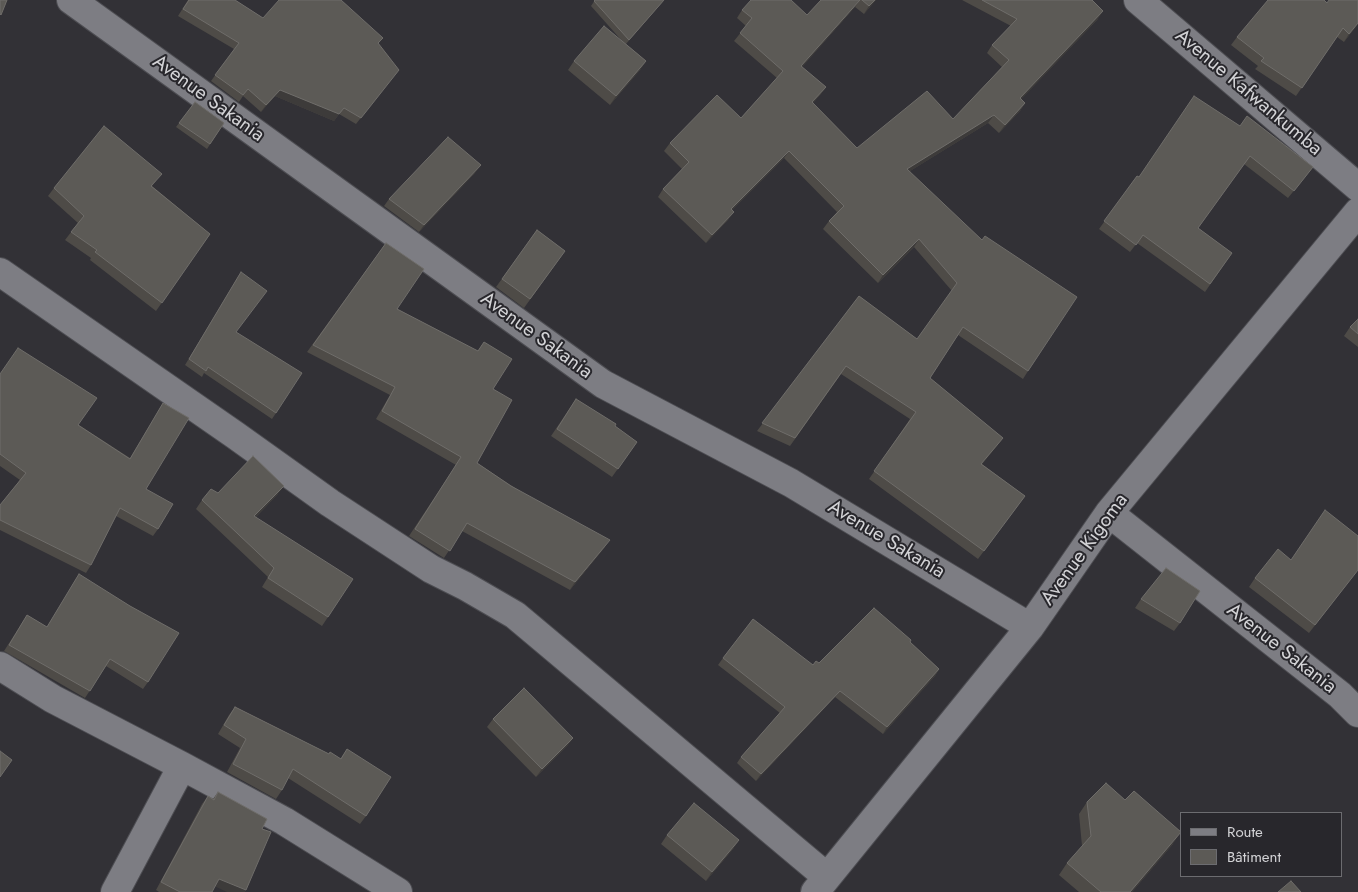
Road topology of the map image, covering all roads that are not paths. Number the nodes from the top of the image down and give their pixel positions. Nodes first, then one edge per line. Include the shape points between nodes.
1 (71, 0) edge
2 (1138, 0) edge
3 (1358, 187) edge
4 (1358, 212) edge
5 (0, 272) edge
6 (1109, 513) junction
7 (1030, 627) junction
8 (0, 666) edge
9 (1358, 713) edge
10 (182, 766) junction
11 (821, 885) edge
12 (115, 892) edge
13 (398, 892) edge

1 - 7 street, Avenue Sakania via 603,384 791,482
2 - 3 street, Avenue Kafwankumba
4 - 6 street, Avenue Kigoma
5 - 11 street via 330,503 430,569 515,615
6 - 7 street, Avenue Kigoma
6 - 9 street, Avenue Sakania via 1340,695
7 - 11 street, Avenue Kigoma
8 - 10 street via 53,699
10 - 12 street
10 - 13 street via 284,821

